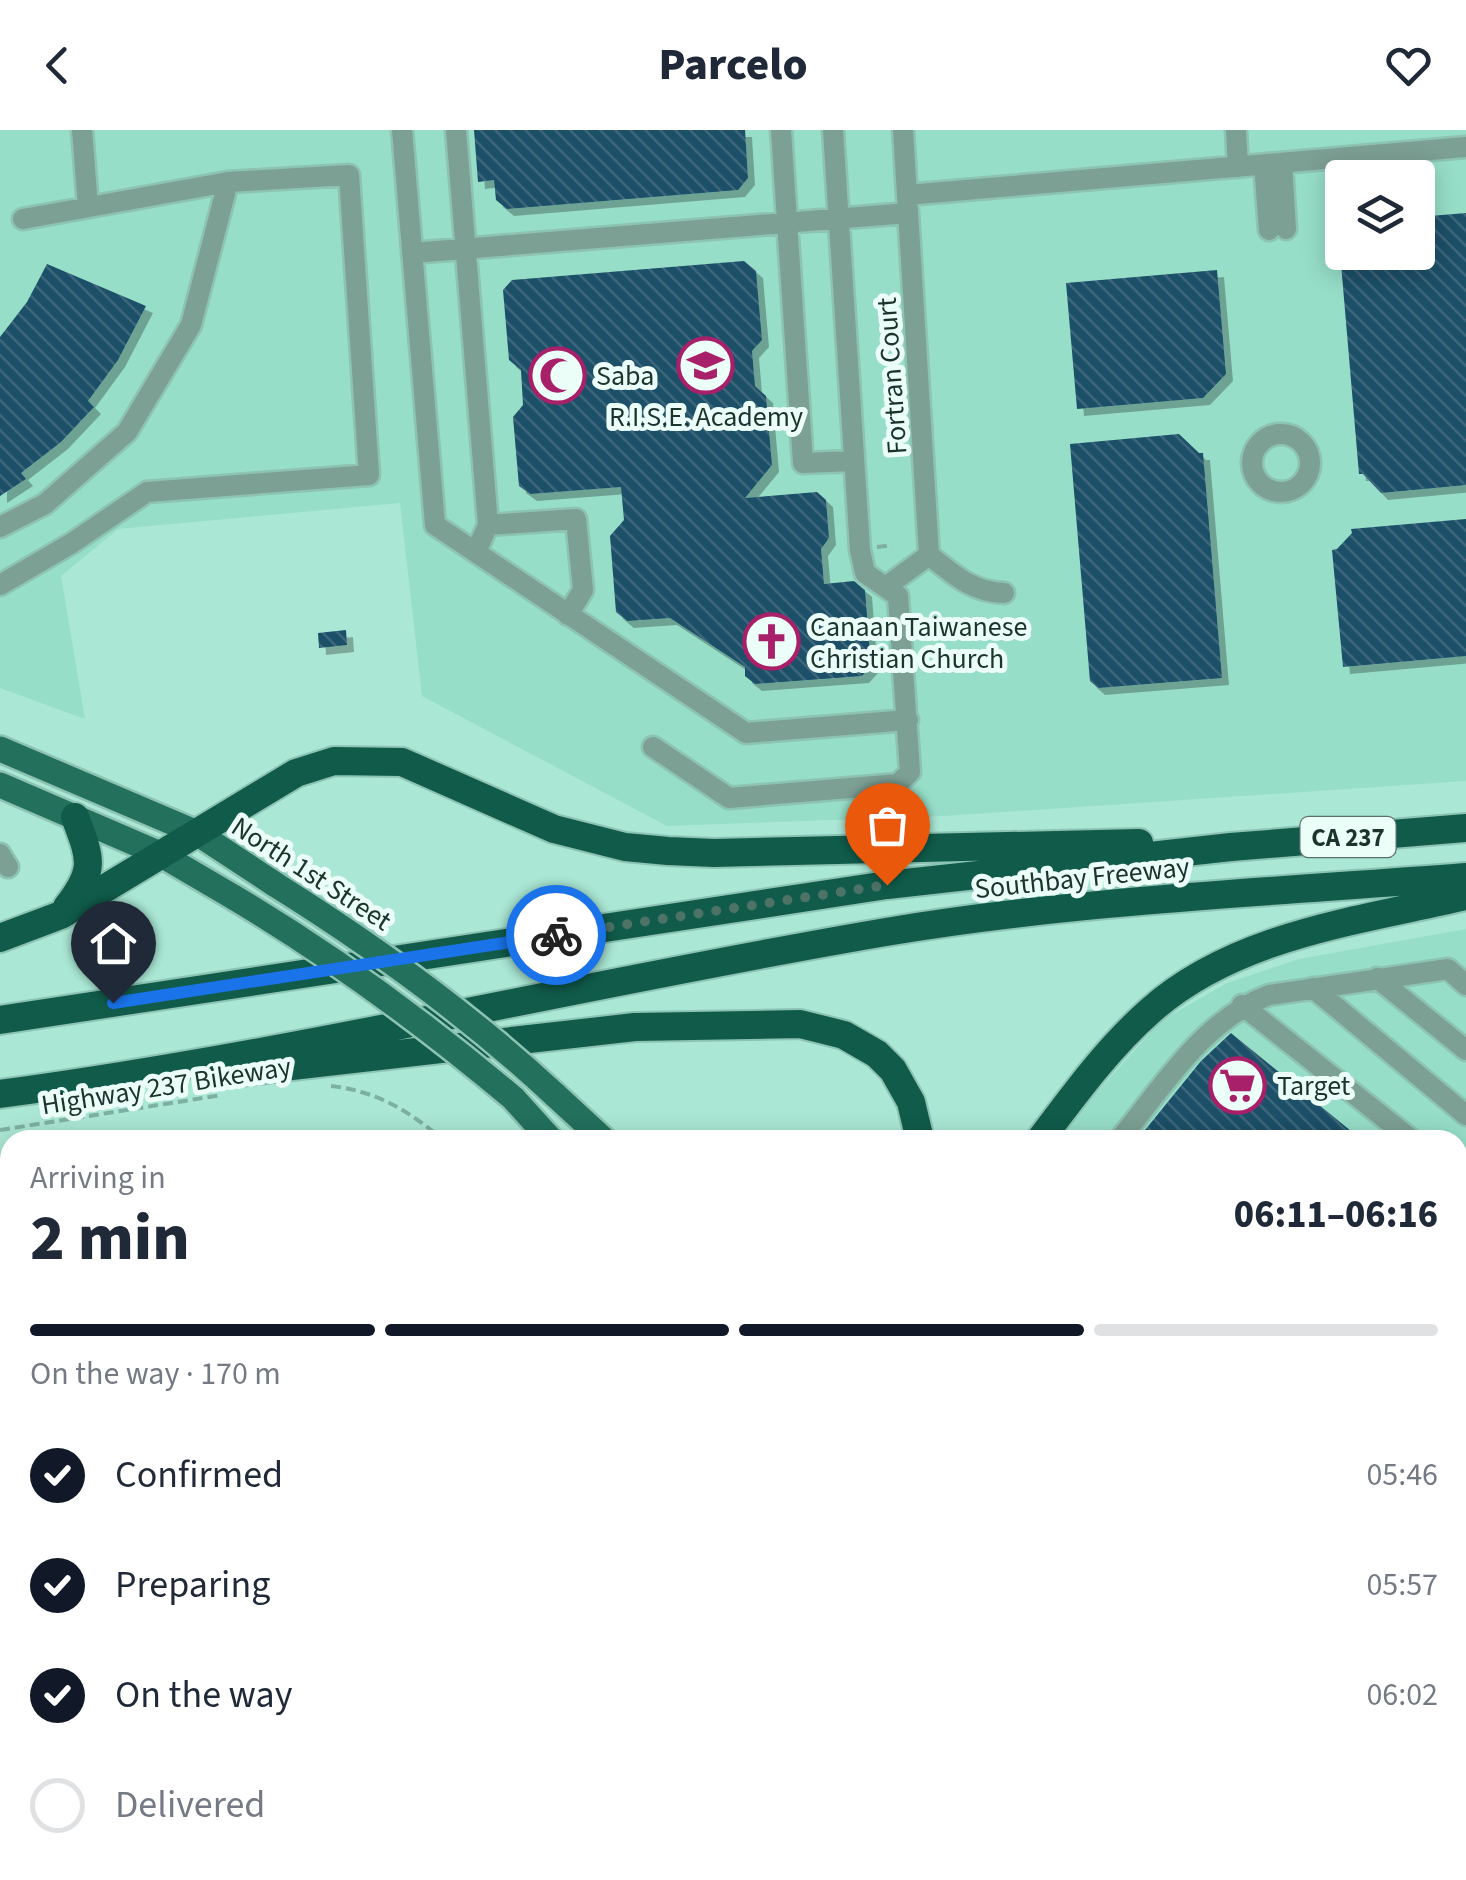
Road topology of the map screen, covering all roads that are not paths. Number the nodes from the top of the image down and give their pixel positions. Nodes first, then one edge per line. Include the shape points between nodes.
1 (82, 130) edge
2 (402, 130) edge
3 (456, 130) edge
4 (780, 130) edge
5 (832, 130) edge
6 (902, 130) edge
7 (1236, 130) edge
8 (1466, 148) edge
9 (1273, 164) junction
10 (1238, 166) junction
11 (228, 182) junction
12 (907, 204) junction
13 (88, 206) junction
14 (23, 218) dead end
15 (838, 218) junction
16 (786, 223) junction
17 (1278, 229) dead end
18 (466, 248) junction
19 (412, 253) junction
20 (853, 461) junction
21 (488, 525) junction
22 (0, 527) edge
23 (476, 552) junction
24 (929, 554) junction
25 (0, 585) edge
26 (887, 586) junction
27 (1004, 593) dead end
28 (568, 615) junction
29 (908, 720) junction
30 (652, 746) dead end
31 (0, 749) edge
32 (0, 785) edge
33 (75, 817) junction
34 (1466, 828) edge
35 (197, 833) junction
36 (1230, 847) junction
37 (160, 854) junction
38 (1466, 876) edge
39 (1466, 896) edge
40 (61, 915) junction
41 (0, 938) edge
42 (1376, 978) junction
43 (1465, 983) edge
44 (1313, 988) junction
45 (1242, 1005) junction
46 (0, 1020) edge
47 (1466, 1050) edge
48 (86, 1083) junction
49 (0, 1094) edge
50 (1466, 1115) edge
51 (542, 1130) edge
52 (593, 1130) edge
53 (918, 1130) edge
54 (1048, 1130) edge
55 (1128, 1130) edge
56 (1399, 1130) edge

1 - 13 street
2 - 19 street
3 - 18 street
4 - 16 street
5 - 15 street
6 - 12 street, Fortran Court
7 - 10 street
8 - 9 street
9 - 10 street
9 - 17 street
10 - 12 street
11 - 13 street
11 - 22 street via 191,325 127,432 45,504
11 - 25 street via 349,175 369,474 146,492
12 - 15 street
12 - 24 street, Fortran Court
13 - 14 street
15 - 16 street
15 - 20 street
16 - 18 street
16 - 20 street via 804,464
18 - 19 street
18 - 21 street
19 - 23 street via 434,525
20 - 26 street via 865,574
21 - 23 street
21 - 28 street via 576,519 583,590
23 - 28 street
24 - 26 street
24 - 27 street via 966,584
26 - 29 street via 898,596
28 - 29 street via 746,733
29 - 30 street via 910,772 898,784 728,798
31 - 35 main road, North 1st Street
32 - 33 main road
33 - 37 main road
33 - 40 highway via 90,863
34 - 36 highway, Southbay Freeway / CA 237
35 - 36 highway via 296,773 368,759 402,762 554,829 625,847 714,853 1108,842
35 - 37 highway
35 - 52 main road, North 1st Street, bridge via 420,982 500,1043
36 - 46 highway, Southbay Freeway / CA 237 via 887,885
37 - 40 highway
37 - 51 main road, bridge via 363,981 513,1098
38 - 48 highway, Southbay Freeway / CA 237 via 1040,911 890,932
39 - 54 highway via 1319,929 1202,975 1152,1009 1102,1059
40 - 41 highway
42 - 43 street via 1448,969
42 - 44 street
42 - 47 street
44 - 45 street
44 - 50 street
45 - 55 street via 1217,1022
45 - 56 street
48 - 49 highway, Southbay Freeway / CA 237
48 - 53 highway via 130,1087 635,1027 800,1024 844,1035 877,1054 911,1102

